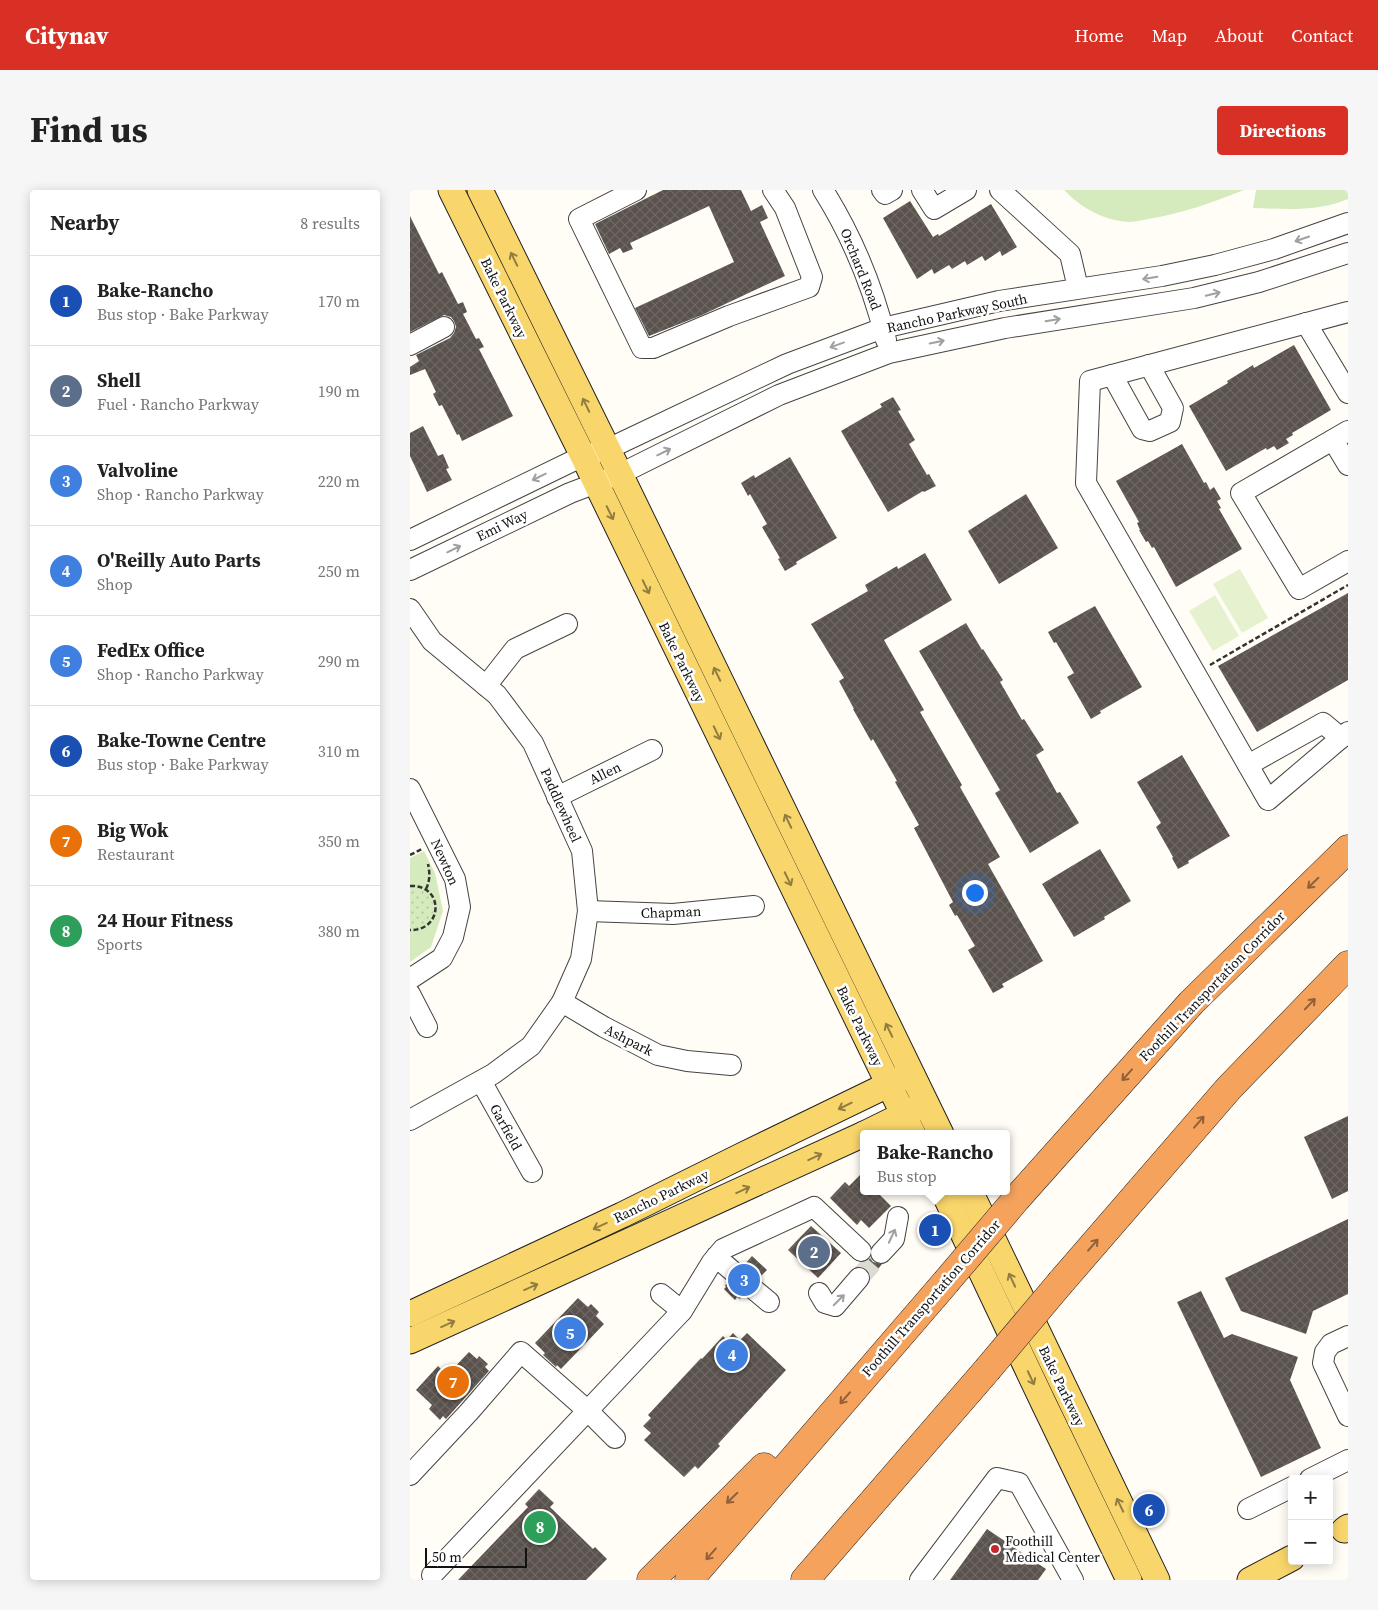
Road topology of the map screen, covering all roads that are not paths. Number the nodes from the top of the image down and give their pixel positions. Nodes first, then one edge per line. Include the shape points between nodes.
1 (451, 190) edge
2 (480, 190) edge
3 (636, 190) edge
4 (773, 190) edge
5 (823, 190) edge
6 (882, 190) edge
7 (892, 190) edge
8 (922, 190) edge
9 (966, 190) edge
10 (1000, 190) edge
11 (1348, 223) edge
12 (1348, 253) edge
13 (1078, 288) junction
14 (999, 301) junction
15 (1348, 312) edge
16 (1306, 323) junction
17 (444, 327) dead end
18 (883, 328) junction
19 (1005, 328) junction
20 (410, 345) edge
21 (889, 353) junction
22 (1149, 365) junction
23 (1112, 375) junction
24 (1348, 393) edge
25 (1340, 436) edge
26 (608, 449) junction
27 (583, 456) junction
28 (1348, 465) edge
29 (620, 474) junction
30 (596, 483) junction
31 (410, 540) edge
32 (1348, 561) edge
33 (410, 570) edge
34 (410, 609) edge
35 (567, 624) dead end
36 (486, 686) junction
37 (1344, 735) edge
38 (652, 750) dead end
39 (1248, 765) junction
40 (410, 789) edge
41 (557, 796) junction
42 (1348, 849) edge
43 (754, 906) dead end
44 (588, 911) junction
45 (1348, 965) edge
46 (410, 979) edge
47 (410, 994) edge
48 (562, 1002) junction
49 (427, 1027) dead end
50 (731, 1065) dead end
51 (910, 1074) junction
52 (481, 1081) junction
53 (889, 1085) junction
54 (925, 1104) junction
55 (410, 1120) edge
56 (908, 1125) edge
57 (884, 1130) edge
58 (939, 1130) edge
59 (860, 1136) edge
60 (753, 1150) junction
61 (532, 1172) dead end
62 (945, 1195) edge
63 (972, 1195) edge
64 (898, 1217) dead end
65 (628, 1243) junction
66 (716, 1257) junction
67 (859, 1278) tunnel mouth
68 (819, 1293) dead end
69 (660, 1294) dead end
70 (769, 1302) dead end
71 (682, 1311) junction
72 (410, 1314) edge
73 (1348, 1336) edge
74 (410, 1341) edge
75 (987, 1370) junction
76 (588, 1410) junction
77 (1348, 1416) edge
78 (824, 1423) junction
79 (615, 1438) dead end
80 (1348, 1460) edge
81 (410, 1475) edge
82 (1318, 1475) edge
83 (1288, 1490) edge
84 (1248, 1509) dead end
85 (1288, 1560) edge
86 (432, 1575) dead end
87 (651, 1580) edge
88 (689, 1580) edge
89 (806, 1580) edge
90 (830, 1580) edge
91 (920, 1580) edge
92 (1072, 1580) edge
93 (1130, 1580) edge
94 (1157, 1580) edge
95 (1250, 1580) edge

1 - 27 main road, Bake Parkway
26 -> 2 main road, Bake Parkway
3 - 4 street via 579,219 642,348 653,348 809,287 812,277 785,208
5 - 18 street, Orchard Road via 849,234
6 - 7 street via 885,194
8 - 9 street via 934,209
10 - 13 street via 1070,254
11 -> 13 street, Rancho Parkway South via 1274,249 1215,265
19 -> 12 street, Rancho Parkway South via 1194,298 1259,282
13 - 14 street, Rancho Parkway South
14 - 18 street, Rancho Parkway South
14 - 19 street
15 - 16 street
16 - 22 street
16 - 24 street
17 - 20 street
18 - 21 street, Orchard Road
18 -> 26 street, Rancho Parkway South via 787,364
21 -> 19 street, Rancho Parkway South
29 -> 21 street, Rancho Parkway South via 779,395
22 - 23 street
22 - 23 street via 1173,408 1170,422 1150,431 1142,429
23 - 39 street via 1090,381 1086,483
25 - 28 street
25 - 32 street via 1241,493 1299,589
26 - 27 street, Rancho Parkway South
26 - 29 main road, Bake Parkway
27 - 30 main road, Bake Parkway
27 -> 31 street, Emi Way
29 - 30 street, Rancho Parkway South
51 -> 29 main road, Bake Parkway
33 -> 30 street, Emi Way
30 -> 53 main road, Bake Parkway
34 - 36 street, Paddlewheel via 432,641
35 - 36 street via 515,649
36 - 41 street, Paddlewheel via 497,695 533,743
37 - 39 street via 1323,723
37 - 39 street via 1268,800
38 - 41 street, Allen
40 - 46 street, Newton via 456,878 460,907 454,937 442,958
41 - 44 street, Paddlewheel via 582,851
42 -> 78 highway, Foothill Transportation Corridor, bridge via 1191,1003 1018,1197
43 - 44 street, Chapman via 673,914
44 - 48 street, Paddlewheel via 581,960
75 -> 45 highway, bridge via 1229,1088
47 - 49 street
48 - 50 street, Ashpark via 658,1054 687,1061
48 - 52 street, Paddlewheel via 531,1046
51 - 53 main road, Rancho Parkway
51 - 54 main road, Bake Parkway
52 - 55 street, Paddlewheel
52 - 61 street, Garfield
53 - 56 main road, Bake Parkway
53 -> 60 main road, Rancho Parkway
54 - 56 main road, Rancho Parkway
54 - 58 main road, Bake Parkway
56 - 57 main road, Rancho Parkway
65 -> 59 main road, Rancho Parkway
60 - 65 main road via 720,1184 626,1233
60 -> 72 main road, Rancho Parkway
62 -> 93 main road, Bake Parkway
94 -> 63 main road, Bake Parkway
66 -> 64 street via 724,1249 814,1208 871,1252 894,1239
74 -> 65 main road, Rancho Parkway
66 - 70 street
66 - 71 street
68 -> 67 street via 826,1303 835,1306
69 - 71 street
71 - 76 street
73 - 77 street via 1331,1344 1324,1352 1323,1363
75 - 89 highway
75 - 90 highway
76 - 79 street
76 - 81 street via 522,1352
76 - 86 street
78 -> 87 highway via 779,1453
78 -> 88 highway, Foothill Transportation Corridor
80 - 82 street
83 - 84 street
85 - 95 main road
91 - 92 street via 997,1478 1019,1482

